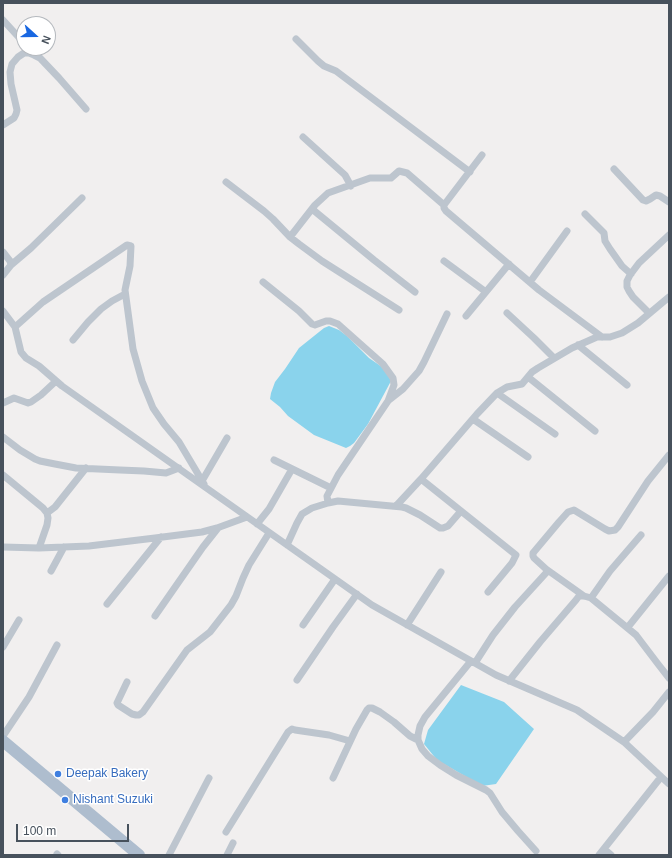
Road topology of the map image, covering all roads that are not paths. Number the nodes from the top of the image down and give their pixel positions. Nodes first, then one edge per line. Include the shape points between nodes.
1 (3, 20) edge
2 (16, 34) edge
3 (296, 39) dead end
4 (20, 56) edge
5 (36, 56) edge
6 (86, 109) dead end
7 (3, 125) edge
8 (302, 137) dead end
9 (482, 155) dead end
10 (614, 169) dead end
11 (470, 172) junction
12 (226, 182) dead end
13 (351, 186) junction
14 (82, 198) dead end
15 (669, 202) edge
16 (444, 205) junction
17 (312, 209) junction
18 (585, 214) dead end
19 (567, 231) dead end
20 (669, 235) edge
21 (290, 237) junction
22 (3, 252) edge
23 (444, 261) dead end
24 (509, 264) junction
25 (11, 266) junction
26 (631, 274) junction
27 (3, 275) edge
28 (263, 282) dead end
29 (530, 282) junction
30 (415, 292) dead end
31 (486, 292) junction
32 (125, 294) junction
33 (669, 297) edge
34 (3, 310) edge
35 (399, 310) dead end
36 (507, 313) dead end
37 (649, 313) junction
38 (448, 314) dead end
39 (466, 316) dead end
40 (15, 328) junction
41 (602, 337) junction
42 (73, 340) dead end
43 (578, 345) junction
44 (554, 358) junction
45 (528, 378) junction
46 (56, 381) junction
47 (627, 385) dead end
48 (497, 393) junction
49 (388, 400) junction
50 (3, 403) edge
51 (473, 419) junction
52 (595, 431) dead end
53 (555, 434) dead end
54 (3, 437) edge
55 (227, 438) dead end
56 (669, 455) edge
57 (528, 457) dead end
58 (274, 460) dead end
59 (86, 468) junction
60 (179, 468) junction
61 (292, 469) junction
62 (3, 475) edge
63 (421, 479) junction
64 (202, 481) junction
65 (206, 488) junction
66 (331, 488) junction
67 (328, 503) junction
68 (396, 506) junction
69 (461, 511) junction
70 (47, 513) junction
71 (247, 517) junction
72 (257, 524) junction
73 (218, 528) junction
74 (269, 533) junction
75 (641, 535) dead end
76 (161, 537) junction
77 (287, 545) junction
78 (3, 547) edge
79 (64, 547) junction
80 (39, 548) junction
81 (546, 569) junction
82 (51, 571) dead end
83 (441, 572) dead end
84 (669, 576) edge
85 (335, 579) junction
86 (488, 592) dead end
87 (356, 594) junction
88 (588, 597) junction
89 (107, 604) dead end
90 (155, 616) dead end
91 (19, 620) dead end
92 (303, 625) dead end
93 (407, 625) junction
94 (628, 627) junction
95 (57, 645) dead end
96 (3, 647) edge
97 (473, 662) junction
98 (669, 678) edge
99 (297, 680) dead end
100 (509, 681) junction
101 (127, 682) dead end
102 (669, 692) edge
103 (3, 736) edge
104 (418, 740) junction
105 (3, 741) edge
106 (350, 741) junction
107 (624, 742) junction
108 (661, 777) junction
109 (209, 778) dead end
110 (333, 778) dead end
111 (669, 784) edge
112 (226, 832) dead end
113 (233, 843) dead end
114 (604, 849) junction
115 (536, 851) dead end
116 (139, 855) edge
117 (169, 855) edge
118 (227, 855) edge
119 (599, 855) edge
120 (611, 855) edge

1 - 2 street
3 - 11 street via 324,66 336,71
4 - 7 street via 12,64 10,72 17,110 14,118
5 - 6 street via 49,66
8 - 13 street via 346,175
9 - 11 street
10 - 15 street via 644,200 656,195
11 - 16 street
12 - 21 street via 273,219
13 - 16 street via 370,178 391,178 399,171 407,173
13 - 17 street via 328,193
14 - 25 street
16 - 24 street via 446,211
17 - 21 street
17 - 30 street
18 - 26 street via 604,233 610,249
19 - 29 street
20 - 26 street
21 - 35 street via 322,261
22 - 25 street
23 - 31 street
24 - 29 street
24 - 31 street
25 - 27 street
26 - 37 street via 627,281 629,292
28 - 49 street via 315,325 326,321 338,324 383,364 393,378 394,385
29 - 41 street
31 - 39 street
32 - 40 street via 130,266 129,245 43,302
32 - 42 street via 101,308
32 - 64 street via 133,349 147,395
33 - 37 street
34 - 40 street
36 - 44 street
37 - 41 street via 622,333
38 - 49 street via 419,371 403,389
40 - 46 street via 20,352
41 - 43 street
43 - 44 street
43 - 47 street
44 - 45 street via 532,372
45 - 48 street via 522,384 507,387
45 - 52 street
46 - 50 street via 31,402 14,398
46 - 60 street
48 - 51 street
48 - 53 street
49 - 66 street
51 - 57 street
51 - 63 street
54 - 59 street via 40,461
55 - 64 street
56 - 81 street via 615,530 609,531 576,511 568,512 533,553 534,558
58 - 61 street
59 - 60 street via 166,473
59 - 70 street via 55,507
60 - 65 street
61 - 66 street
61 - 72 street via 269,509
62 - 70 street
63 - 68 street
63 - 69 street
64 - 65 street
65 - 71 street
66 - 67 street
67 - 68 street
67 - 77 street via 302,514
68 - 69 street via 413,511 440,528 448,526
69 - 86 street via 516,555
70 - 80 street via 47,525
71 - 72 street
71 - 73 street
72 - 74 street
73 - 76 street
73 - 90 street
74 - 77 street
74 - 101 street via 249,565 231,605 210,632 187,650 140,715 132,714 117,703
75 - 88 street
76 - 79 street
76 - 89 street
77 - 85 street
78 - 80 street
79 - 80 street
79 - 82 street
81 - 88 street
81 - 97 street via 546,573 515,607
83 - 93 street
84 - 94 street
85 - 87 street
85 - 92 street
87 - 93 street
87 - 99 street
88 - 94 street
88 - 100 street via 579,596
91 - 96 street
93 - 97 street
94 - 98 street
95 - 103 street via 29,697
97 - 100 street
97 - 104 street via 425,717 420,726
100 - 107 street via 577,710
102 - 107 street
104 - 106 street via 380,712 369,708
104 - 115 street via 432,760 490,793 502,812
105 - 116 main road
106 - 110 street
106 - 112 street via 295,730 288,732
107 - 108 street
108 - 111 street
108 - 114 street
109 - 117 street
113 - 118 street
114 - 119 street
114 - 120 street

